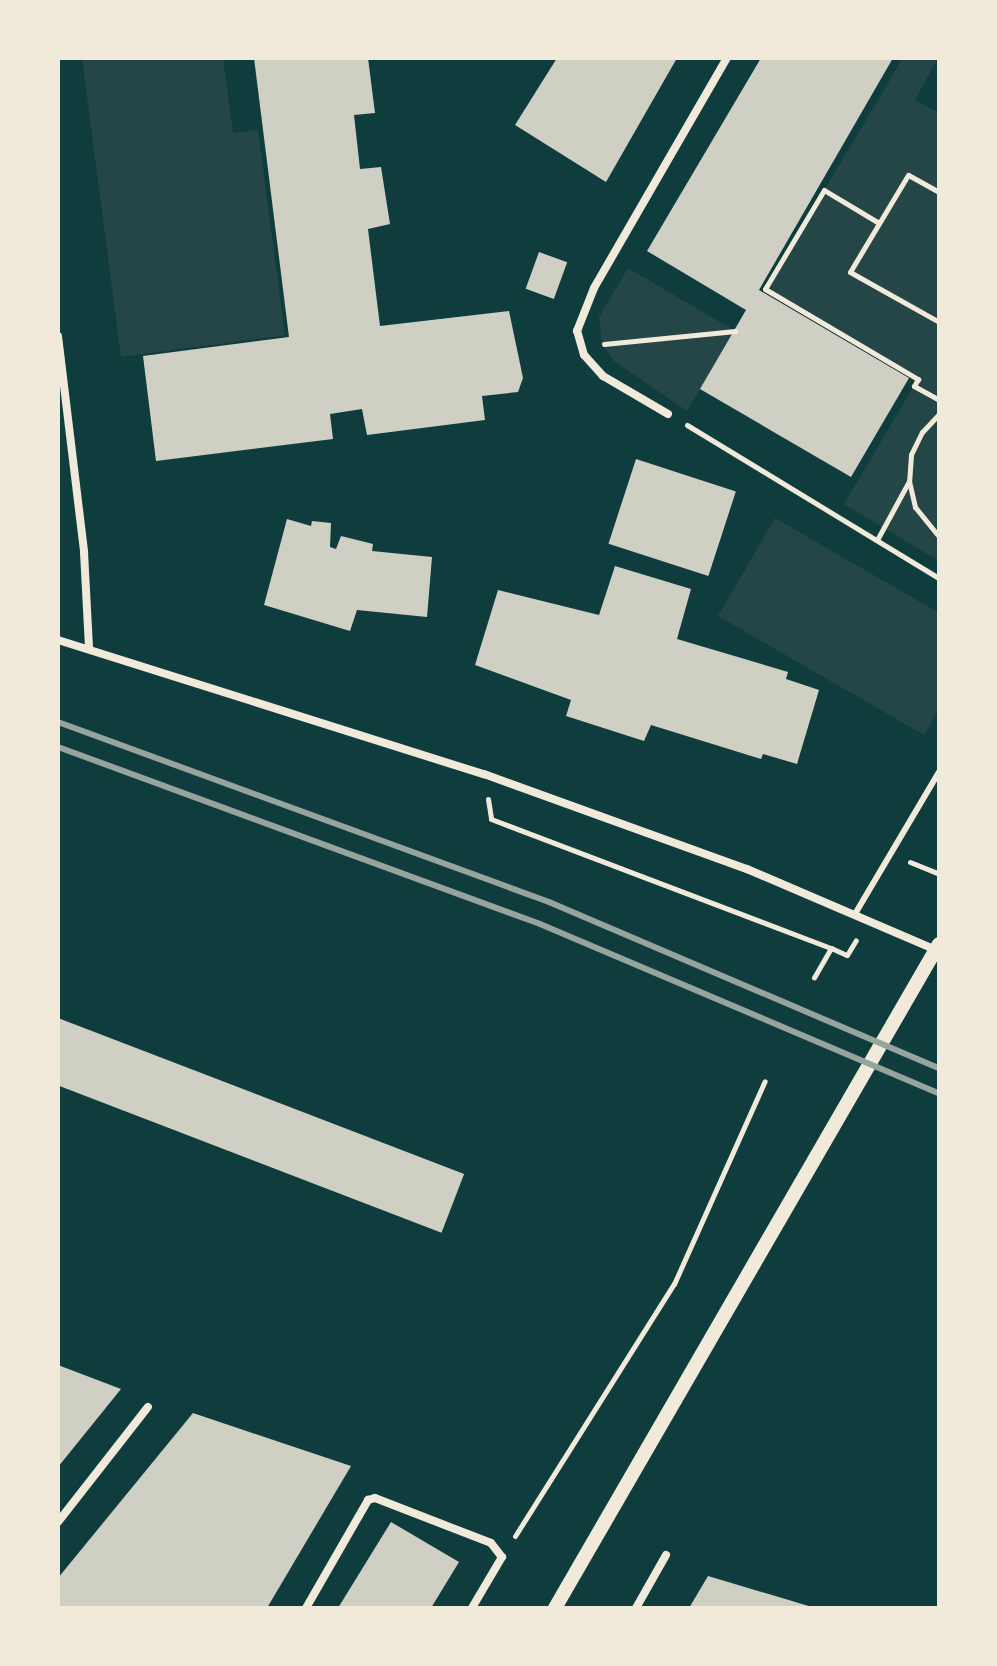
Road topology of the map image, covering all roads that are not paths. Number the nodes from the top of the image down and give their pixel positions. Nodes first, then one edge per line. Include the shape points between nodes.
1 (727, 58) edge
2 (58, 336) edge
3 (668, 414) road end
4 (58, 640) edge
5 (89, 649) junction
6 (939, 772) edge
7 (855, 914) junction
8 (939, 944) edge
9 (939, 951) edge
10 (148, 1407) dead end
11 (58, 1522) edge
12 (666, 1555) dead end
13 (306, 1608) edge
14 (472, 1608) edge
15 (555, 1608) edge
16 (636, 1608) edge

1 - 3 street via 594,288 577,331 581,346 603,376
2 - 5 street via 84,552
4 - 5 street
5 - 7 street via 484,774 735,864
6 - 7 lane
7 - 9 street
8 - 15 street
10 - 11 street
12 - 16 street
13 - 14 street via 368,1500 375,1498 491,1543 502,1557

